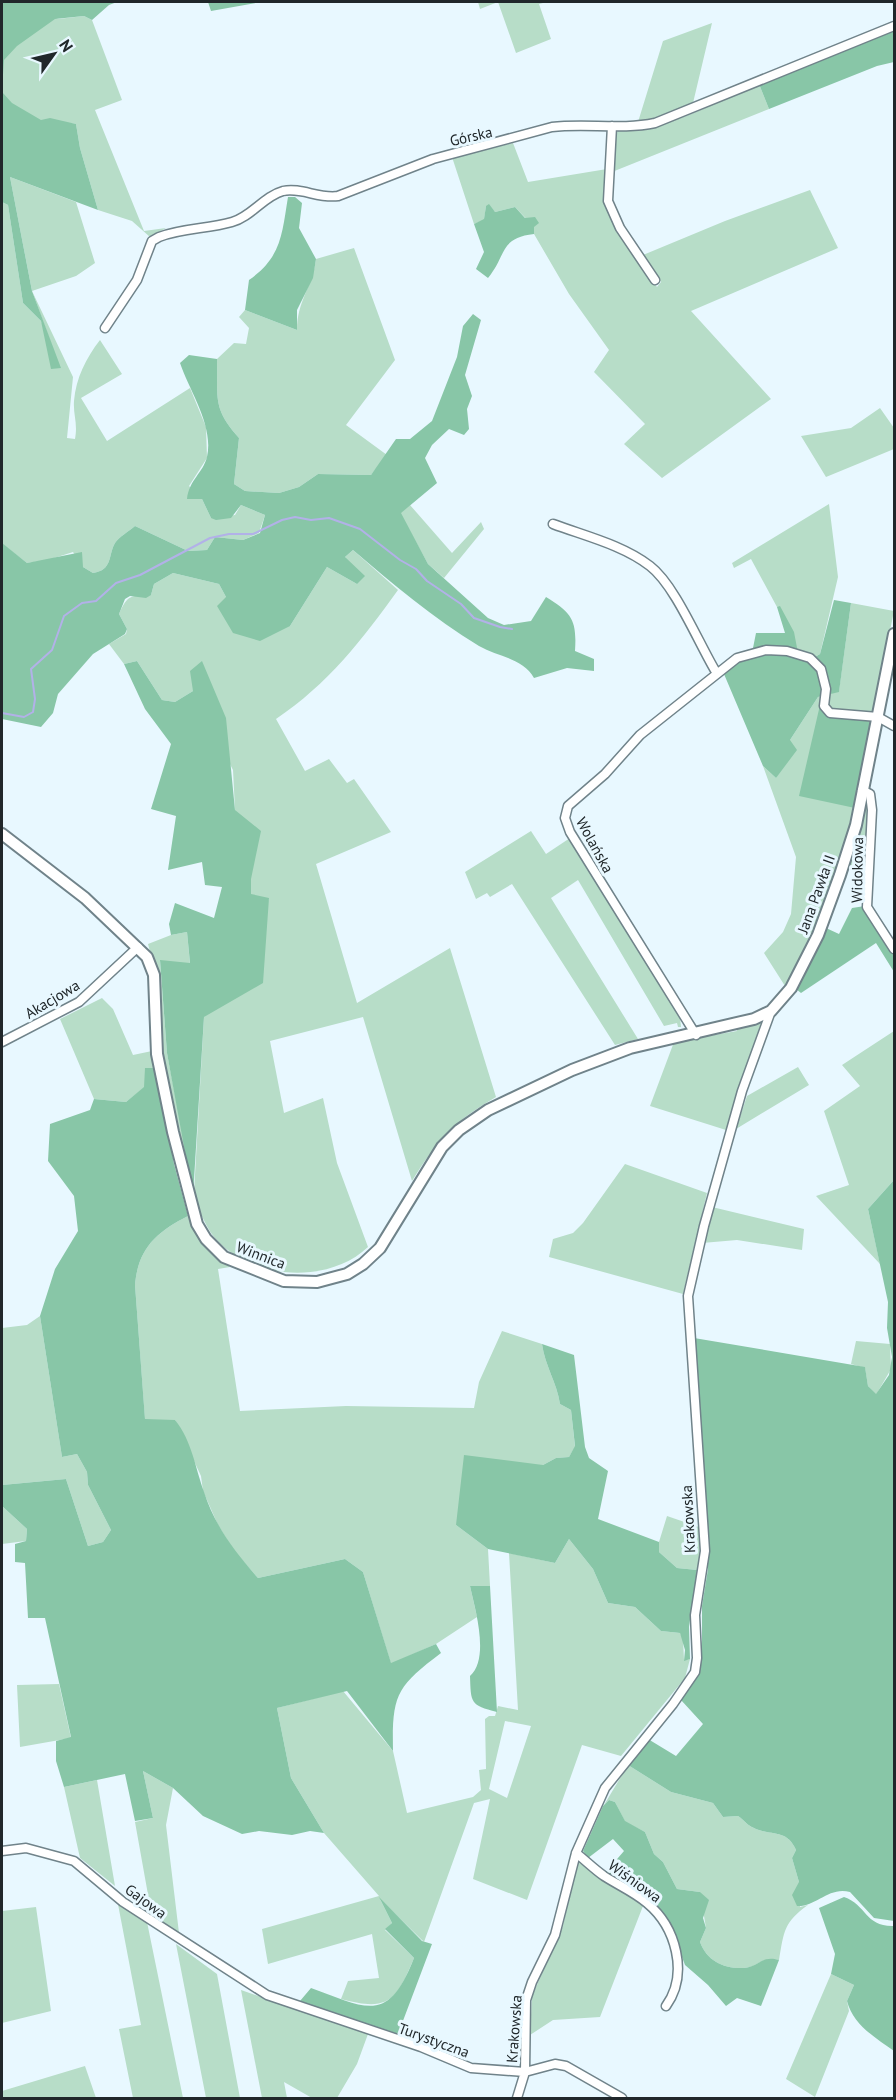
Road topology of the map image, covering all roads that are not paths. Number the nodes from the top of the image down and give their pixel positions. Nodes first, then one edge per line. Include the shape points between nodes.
1 (894, 26) edge
2 (612, 126) junction
3 (656, 280) dead end
4 (105, 328) dead end
5 (553, 524) dead end
6 (894, 634) edge
7 (716, 672) junction
8 (878, 717) junction
9 (894, 726) edge
10 (862, 790) junction
11 (2, 834) edge
12 (138, 947) junction
13 (894, 949) edge
14 (771, 1011) junction
15 (696, 1035) junction
16 (2, 1042) edge
17 (630, 1048) joint
18 (2, 1851) edge
19 (576, 1853) junction
20 (270, 1996) joint
21 (666, 2006) dead end
22 (525, 2072) junction
23 (517, 2098) edge
24 (622, 2098) edge

1 - 2 street, Górska via 655,123 631,128
2 - 3 street via 608,201 620,228
2 - 4 street, Górska via 552,128 434,159 338,196 282,192 233,222 159,237 152,241 137,280
5 - 7 street via 626,551 651,566 670,591
6 - 8 street, Jana Pawła II
7 - 8 street, Wolańska via 737,658 766,650 787,651 810,658 821,669 826,689 824,706 830,713
7 - 15 street, Wolańska via 640,735 605,774 568,806 565,818 581,852
8 - 9 street
8 - 10 street, Jana Pawła II
10 - 13 street, Widokowa via 870,794 872,810 867,907
10 - 14 street, Jana Pawła II via 856,825 818,935 791,988
11 - 12 street, Winnica via 85,897
12 - 16 street, Akacjowa via 79,1002
12 - 17 street, Winnica via 147,957 153,975 157,1054 197,1224 224,1257 284,1281 317,1282 347,1274 363,1264 380,1248 442,1147 459,1130 488,1110 572,1070
14 - 15 street, Jana Pawła II
14 - 19 street, Krakowska via 742,1091 688,1296 705,1551 694,1615 695,1672 605,1788
15 - 17 street, Jana Pawła II
18 - 20 street, Gajowa via 26,1848 74,1861 123,1902
19 - 21 street, Wiśniowa via 648,1903 669,1928 678,1968 673,1996
19 - 22 street, Krakowska via 555,1935 526,2000
20 - 22 street, Turystyczna via 471,2068
22 - 23 street, Krakowska
22 - 24 street, Turystyczna via 555,2064 566,2066

